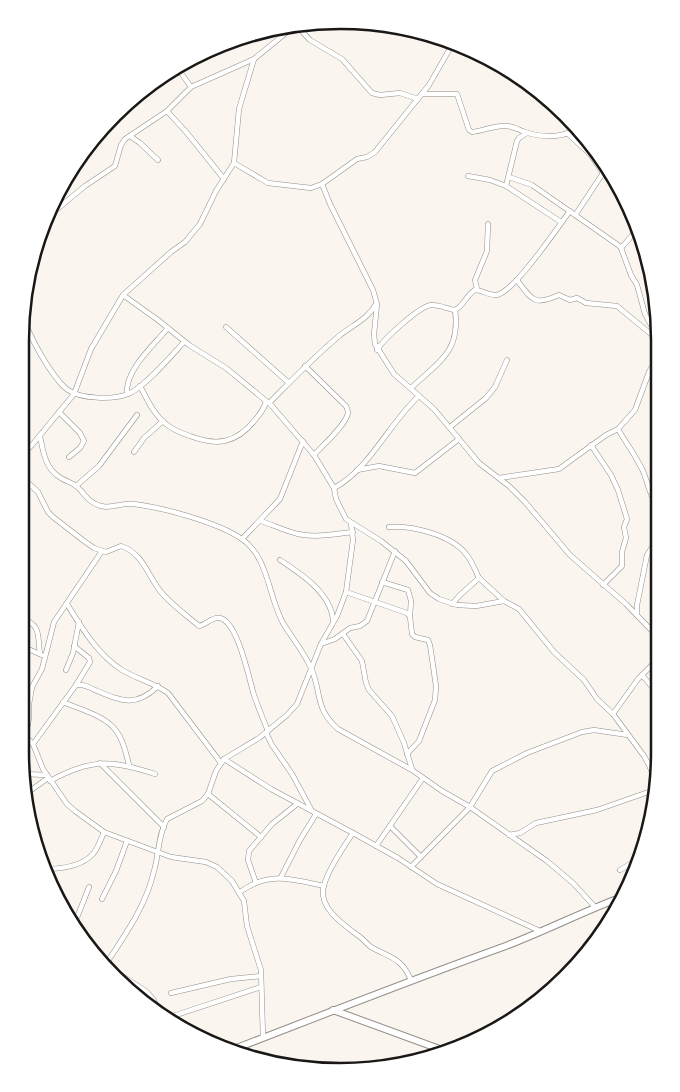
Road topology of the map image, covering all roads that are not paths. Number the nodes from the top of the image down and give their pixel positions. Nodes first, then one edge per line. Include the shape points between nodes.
1 (302, 31) edge
2 (285, 34) edge
3 (449, 48) edge
4 (254, 60) junction
5 (180, 72) edge
6 (191, 87) junction
7 (423, 94) junction
8 (418, 99) junction
9 (167, 111) junction
10 (571, 132) edge
11 (527, 133) junction
12 (568, 134) junction
13 (130, 136) junction
14 (588, 152) edge
15 (158, 160) dead end
16 (234, 163) junction
17 (603, 173) edge
18 (468, 176) dead end
19 (509, 177) junction
20 (224, 179) junction
21 (322, 184) junction
22 (506, 186) junction
23 (58, 208) edge
24 (570, 211) junction
25 (576, 214) junction
26 (561, 222) junction
27 (488, 224) dead end
28 (633, 234) edge
29 (621, 248) junction
30 (517, 280) junction
31 (478, 290) junction
32 (123, 295) junction
33 (377, 303) junction
34 (455, 310) junction
35 (651, 325) edge
36 (168, 328) junction
37 (226, 328) dead end
38 (29, 329) edge
39 (651, 333) edge
40 (184, 342) junction
41 (377, 350) junction
42 (507, 360) dead end
43 (305, 366) junction
44 (651, 369) edge
45 (288, 383) junction
46 (140, 386) junction
47 (410, 388) junction
48 (74, 394) junction
49 (127, 394) junction
50 (420, 396) junction
51 (268, 402) junction
52 (59, 412) junction
53 (137, 415) dead end
54 (163, 422) junction
55 (450, 427) junction
56 (618, 429) junction
57 (40, 436) junction
58 (460, 439) junction
59 (303, 441) junction
60 (592, 445) junction
61 (29, 448) edge
62 (134, 452) dead end
63 (314, 455) junction
64 (69, 458) dead end
65 (356, 470) junction
66 (499, 478) junction
67 (29, 485) edge
68 (76, 486) junction
69 (334, 488) junction
70 (651, 497) edge
71 (260, 521) junction
72 (351, 523) junction
73 (389, 527) dead end
74 (353, 532) junction
75 (242, 539) junction
76 (651, 549) edge
77 (102, 551) junction
78 (395, 552) junction
79 (280, 560) dead end
80 (480, 578) junction
81 (382, 582) junction
82 (603, 585) junction
83 (346, 592) junction
84 (504, 601) junction
85 (374, 602) junction
86 (67, 604) junction
87 (452, 604) junction
88 (410, 615) junction
89 (637, 615) junction
90 (29, 621) edge
91 (78, 622) junction
92 (333, 622) junction
93 (651, 630) edge
94 (343, 634) junction
95 (320, 644) junction
96 (74, 646) junction
97 (29, 649) edge
98 (40, 654) junction
99 (46, 656) junction
100 (651, 666) edge
101 (66, 670) dead end
102 (312, 670) junction
103 (642, 676) junction
104 (76, 684) junction
105 (158, 686) junction
106 (651, 686) edge
107 (63, 702) junction
108 (29, 704) edge
109 (29, 704) edge
110 (613, 714) junction
111 (29, 721) edge
112 (267, 732) junction
113 (628, 736) junction
114 (29, 741) edge
115 (33, 744) junction
116 (407, 754) junction
117 (223, 761) junction
118 (100, 763) junction
119 (129, 765) junction
120 (650, 768) joint
121 (412, 770) junction
122 (651, 771) edge
123 (155, 774) dead end
124 (29, 775) edge
125 (48, 778) junction
126 (423, 778) junction
127 (31, 791) edge
128 (649, 792) edge
129 (208, 794) junction
130 (297, 804) junction
131 (470, 807) junction
132 (315, 813) junction
133 (390, 826) junction
134 (164, 827) junction
135 (104, 832) junction
136 (353, 832) junction
137 (509, 835) junction
138 (261, 837) junction
139 (127, 841) junction
140 (376, 846) junction
141 (157, 852) junction
142 (421, 857) junction
143 (631, 864) edge
144 (411, 867) junction
145 (51, 869) edge
146 (620, 870) dead end
147 (281, 878) junction
148 (256, 883) junction
149 (324, 886) junction
150 (89, 887) dead end
151 (240, 892) junction
152 (102, 899) dead end
153 (614, 900) edge
154 (595, 907) junction
155 (76, 917) edge
156 (540, 931) junction
157 (109, 960) edge
158 (261, 976) junction
159 (129, 980) edge
160 (411, 980) junction
161 (262, 987) junction
162 (171, 993) dead end
163 (153, 1000) edge
164 (333, 1010) junction
165 (174, 1016) edge
166 (263, 1038) junction
167 (240, 1047) edge
168 (436, 1048) edge

1 - 8 street via 310,40 342,59 372,93 400,93
2 - 4 street
3 - 7 street
4 - 6 street
4 - 16 street via 239,109
5 - 6 street
6 - 9 street
7 - 8 street
7 - 11 street via 457,94 471,132 504,126
8 - 21 street via 375,152 348,165
9 - 13 street
9 - 20 street
10 - 12 street
11 - 12 street via 550,137
11 - 19 street via 517,142
12 - 14 street
13 - 15 street
13 - 23 street via 121,145 115,166
16 - 20 street
16 - 21 street via 268,183 305,188
17 - 25 street
18 - 22 street
19 - 22 street
19 - 24 street via 532,185
20 - 32 street via 190,236
21 - 33 street
22 - 26 street
24 - 25 street
24 - 26 street
25 - 29 street
26 - 30 street
27 - 31 street via 487,251 475,280
28 - 29 street
29 - 35 street
30 - 31 street via 496,295
30 - 39 street via 536,300 546,301 559,295 586,303 618,306
31 - 34 street via 469,294
32 - 36 street
32 - 48 street via 90,349
33 - 41 street via 374,334
33 - 43 street via 369,314
34 - 41 street via 426,306 397,328
34 - 47 street via 457,326 446,356
36 - 40 street
36 - 49 street via 131,373 126,385
37 - 45 street
38 - 48 street via 54,374
40 - 46 street
40 - 51 street via 226,368
41 - 47 street via 394,374
42 - 55 street via 495,387 486,398
43 - 45 street
43 - 63 street via 346,406 348,413
44 - 56 street via 636,410
45 - 51 street
46 - 49 street
46 - 54 street
47 - 50 street
48 - 49 street via 93,398
48 - 52 street
50 - 55 street
50 - 65 street
51 - 54 street via 252,424 222,442 178,432
51 - 59 street
52 - 57 street
52 - 64 street via 84,441
53 - 68 street via 99,466
54 - 62 street via 144,438
55 - 58 street
56 - 60 street
56 - 70 street via 639,463
57 - 61 street
57 - 68 street via 44,456 52,471
58 - 65 street via 415,473 379,466
58 - 66 street via 479,463
59 - 63 street
59 - 71 street via 280,499
60 - 66 street via 559,469
60 - 82 street via 611,474 627,519 622,566
63 - 69 street
65 - 69 street
66 - 82 street via 525,502 570,555
67 - 77 street via 41,496 53,517
68 - 75 street via 96,505 108,508 132,504 166,511 205,522
69 - 72 street via 340,509
71 - 74 street via 306,535
71 - 75 street
72 - 74 street
72 - 78 street
73 - 80 street via 408,528 442,537 465,552
74 - 83 street
75 - 102 street via 263,566 279,614
76 - 89 street via 647,555
77 - 86 street
77 - 112 street via 110,552 121,546 134,554 166,597 199,626 218,617 227,622 237,638
78 - 81 street
78 - 87 street via 416,571 430,593
79 - 92 street via 307,578 328,601
80 - 84 street
80 - 87 street
81 - 85 street
81 - 88 street via 408,590
82 - 89 street
83 - 85 street
83 - 92 street
84 - 87 street via 476,606
84 - 110 street via 523,612 554,652
85 - 88 street
85 - 94 street via 363,624
86 - 91 street
86 - 99 street via 54,622
88 - 116 street via 412,634 428,640 430,645 436,686 435,700 422,736
89 - 93 street
90 - 98 street via 37,628
91 - 96 street
91 - 105 street via 112,662 131,675
92 - 95 street
94 - 95 street
94 - 116 street via 362,661 369,690 392,716
95 - 102 street
96 - 101 street
96 - 104 street via 90,662
97 - 98 street
98 - 99 street
99 - 108 street via 32,687
100 - 103 street
102 - 112 street via 297,704
102 - 121 street via 321,707 329,721 342,732
103 - 106 street
103 - 110 street
104 - 105 street via 130,700 145,697
104 - 107 street
105 - 117 street via 168,693
107 - 115 street
107 - 119 street via 100,717 112,726 123,744
109 - 111 street
110 - 113 street
112 - 117 street
112 - 132 street
113 - 120 street
113 - 131 street via 616,732 587,731 527,753 492,771
114 - 115 street
115 - 125 street
116 - 121 street
117 - 129 street
117 - 130 street
118 - 119 street
118 - 125 street
118 - 134 street
119 - 123 street
120 - 122 street
121 - 126 street
124 - 125 street
125 - 127 street
125 - 135 street via 75,811
126 - 131 street
126 - 133 street
128 - 137 street via 597,810 536,823 520,833
129 - 134 street via 198,804 167,818
129 - 138 street
130 - 132 street
130 - 138 street
131 - 137 street
131 - 142 street
132 - 136 street
132 - 147 street
133 - 140 street
133 - 142 street
134 - 141 street
135 - 139 street
135 - 145 street via 87,858 75,865
136 - 140 street
136 - 149 street
137 - 154 street via 554,867
138 - 148 street via 248,853
139 - 141 street
139 - 152 street
140 - 144 street
141 - 151 street via 206,862 226,874
141 - 157 street via 154,872 135,920
142 - 144 street
143 - 146 street
144 - 156 street via 436,884
147 - 148 street
147 - 149 street
148 - 151 street
149 - 160 street via 324,896 334,916 370,946 397,960
150 - 155 street
151 - 158 street
153 - 154 main road
154 - 156 main road
156 - 160 main road
158 - 161 street
158 - 162 street via 231,978
159 - 163 street via 147,992
160 - 164 main road
161 - 165 street
161 - 166 street
164 - 166 main road
164 - 168 main road
166 - 167 main road

